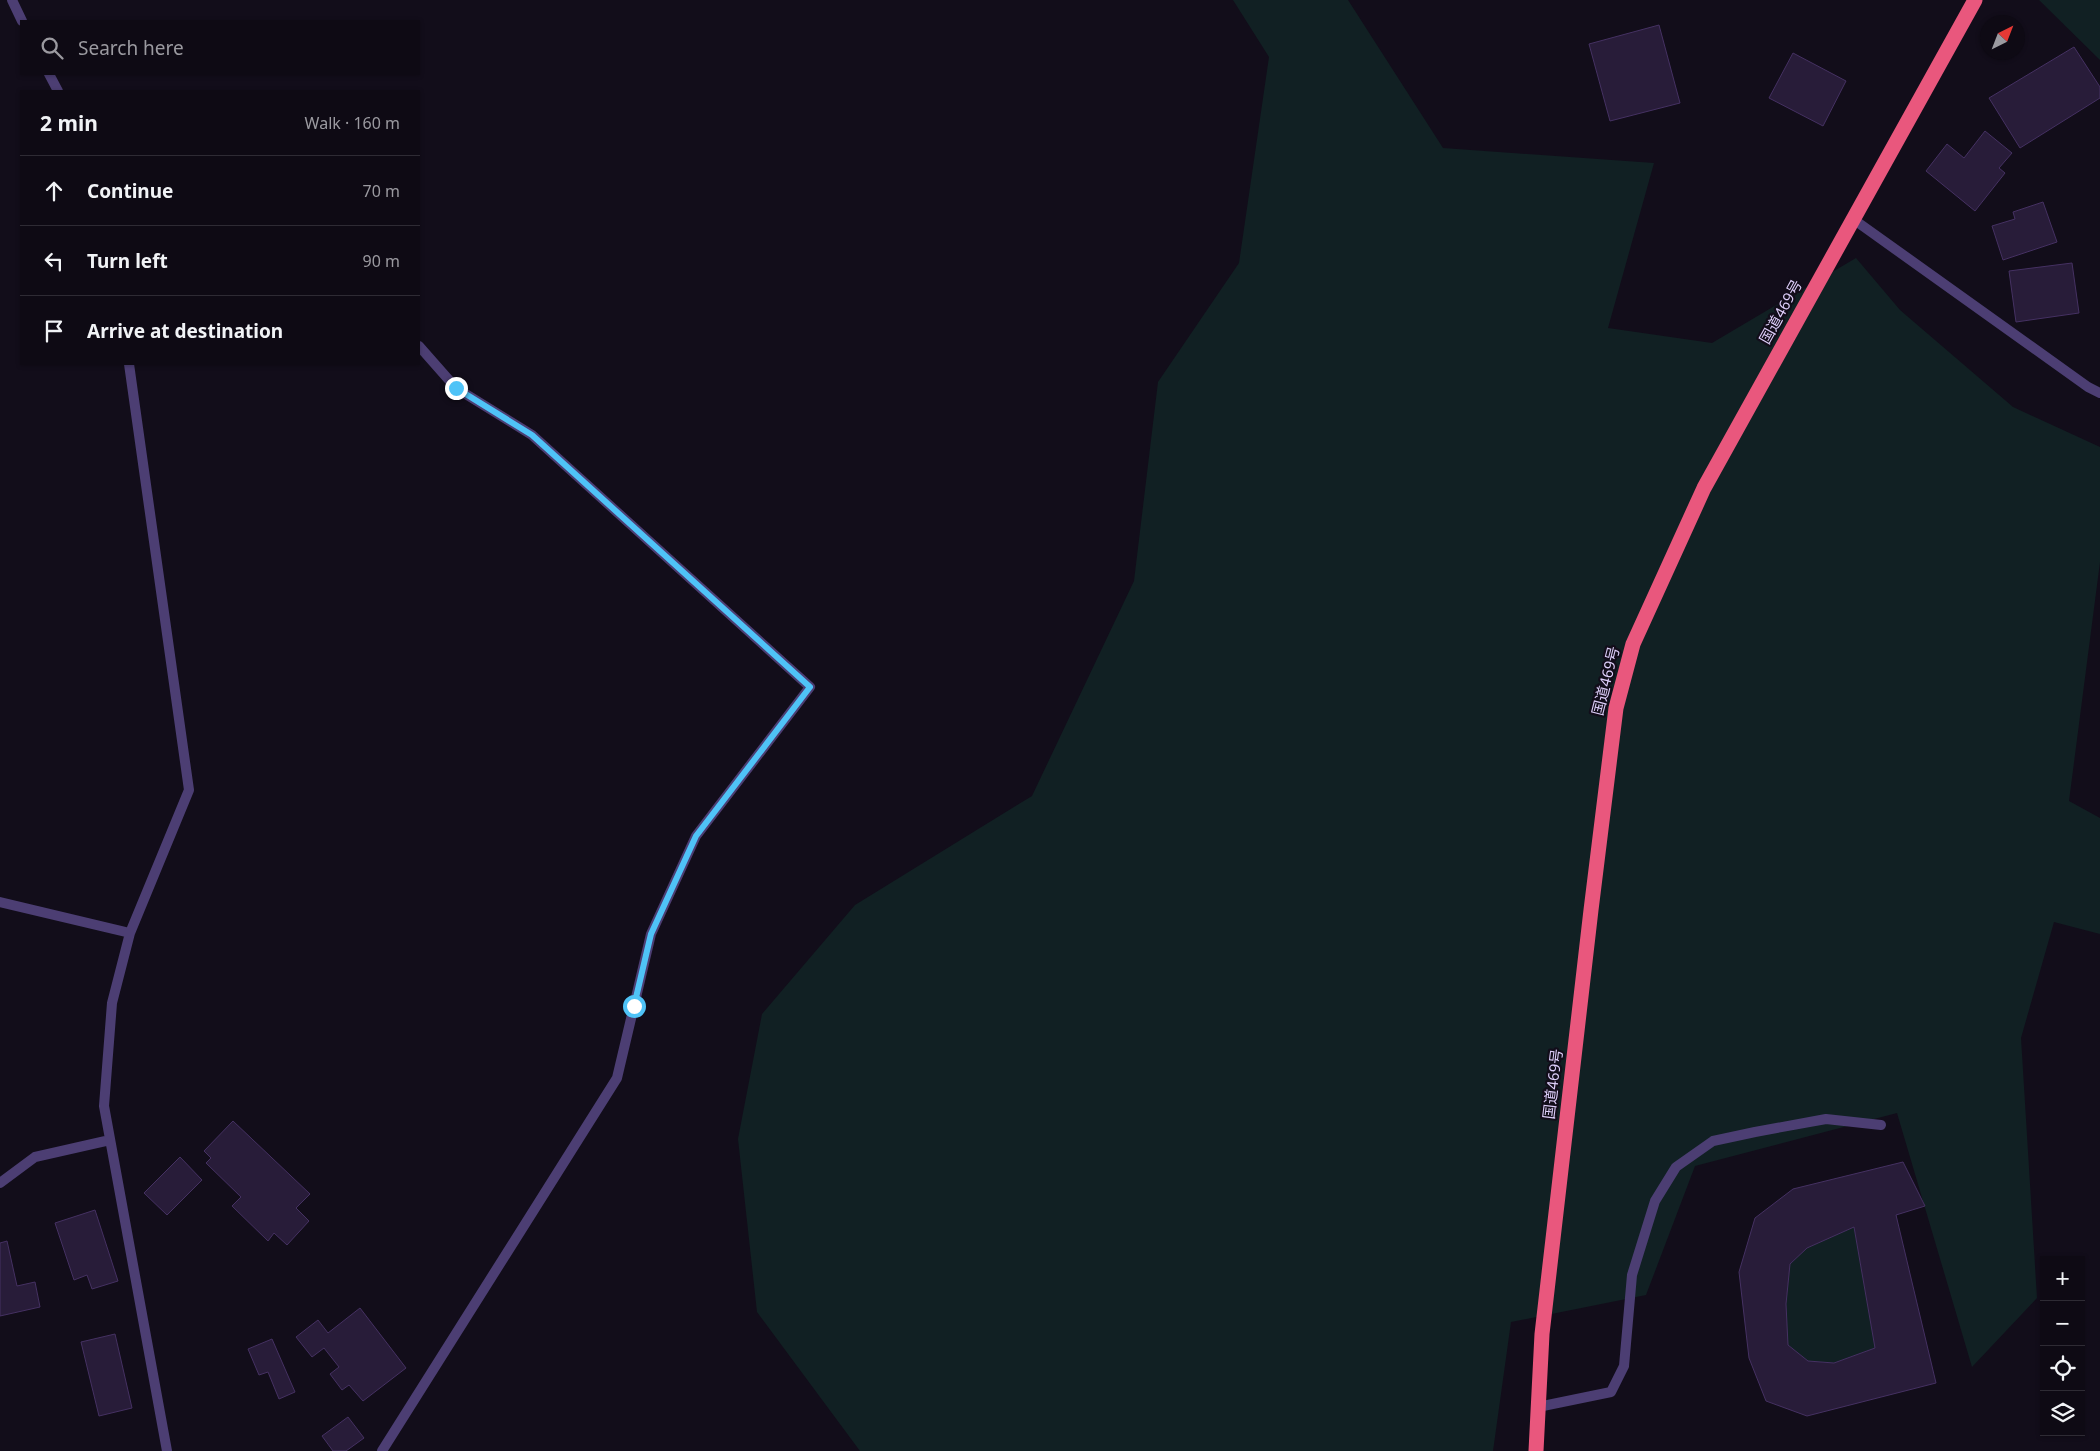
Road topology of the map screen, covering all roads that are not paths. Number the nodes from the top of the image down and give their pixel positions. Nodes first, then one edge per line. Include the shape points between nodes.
1 (12, 0) edge
2 (1975, 0) edge
3 (22, 20) edge
4 (50, 75) edge
5 (57, 90) edge
6 (1852, 219) junction
7 (420, 347) edge
8 (129, 365) edge
9 (2100, 394) edge
10 (0, 902) edge
11 (130, 933) junction
12 (1881, 1125) dead end
13 (110, 1140) junction
14 (0, 1183) edge
15 (1538, 1407) junction
16 (167, 1451) edge
17 (382, 1451) edge
18 (1536, 1451) edge

1 - 3 street
2 - 6 highway, 国道469号
4 - 5 street
6 - 9 street
6 - 15 highway, 国道469号 via 1704,488 1633,644 1616,708 1542,1334
7 - 17 street via 456,388 532,435 810,687 696,836 651,934 617,1078
8 - 11 street via 189,790
10 - 11 street
11 - 13 street via 112,1003 104,1106
12 - 15 street via 1826,1119 1755,1132 1714,1141 1676,1167 1655,1201 1632,1275 1624,1366 1611,1392
13 - 14 street via 35,1157
13 - 16 street
15 - 18 highway, 国道469号

